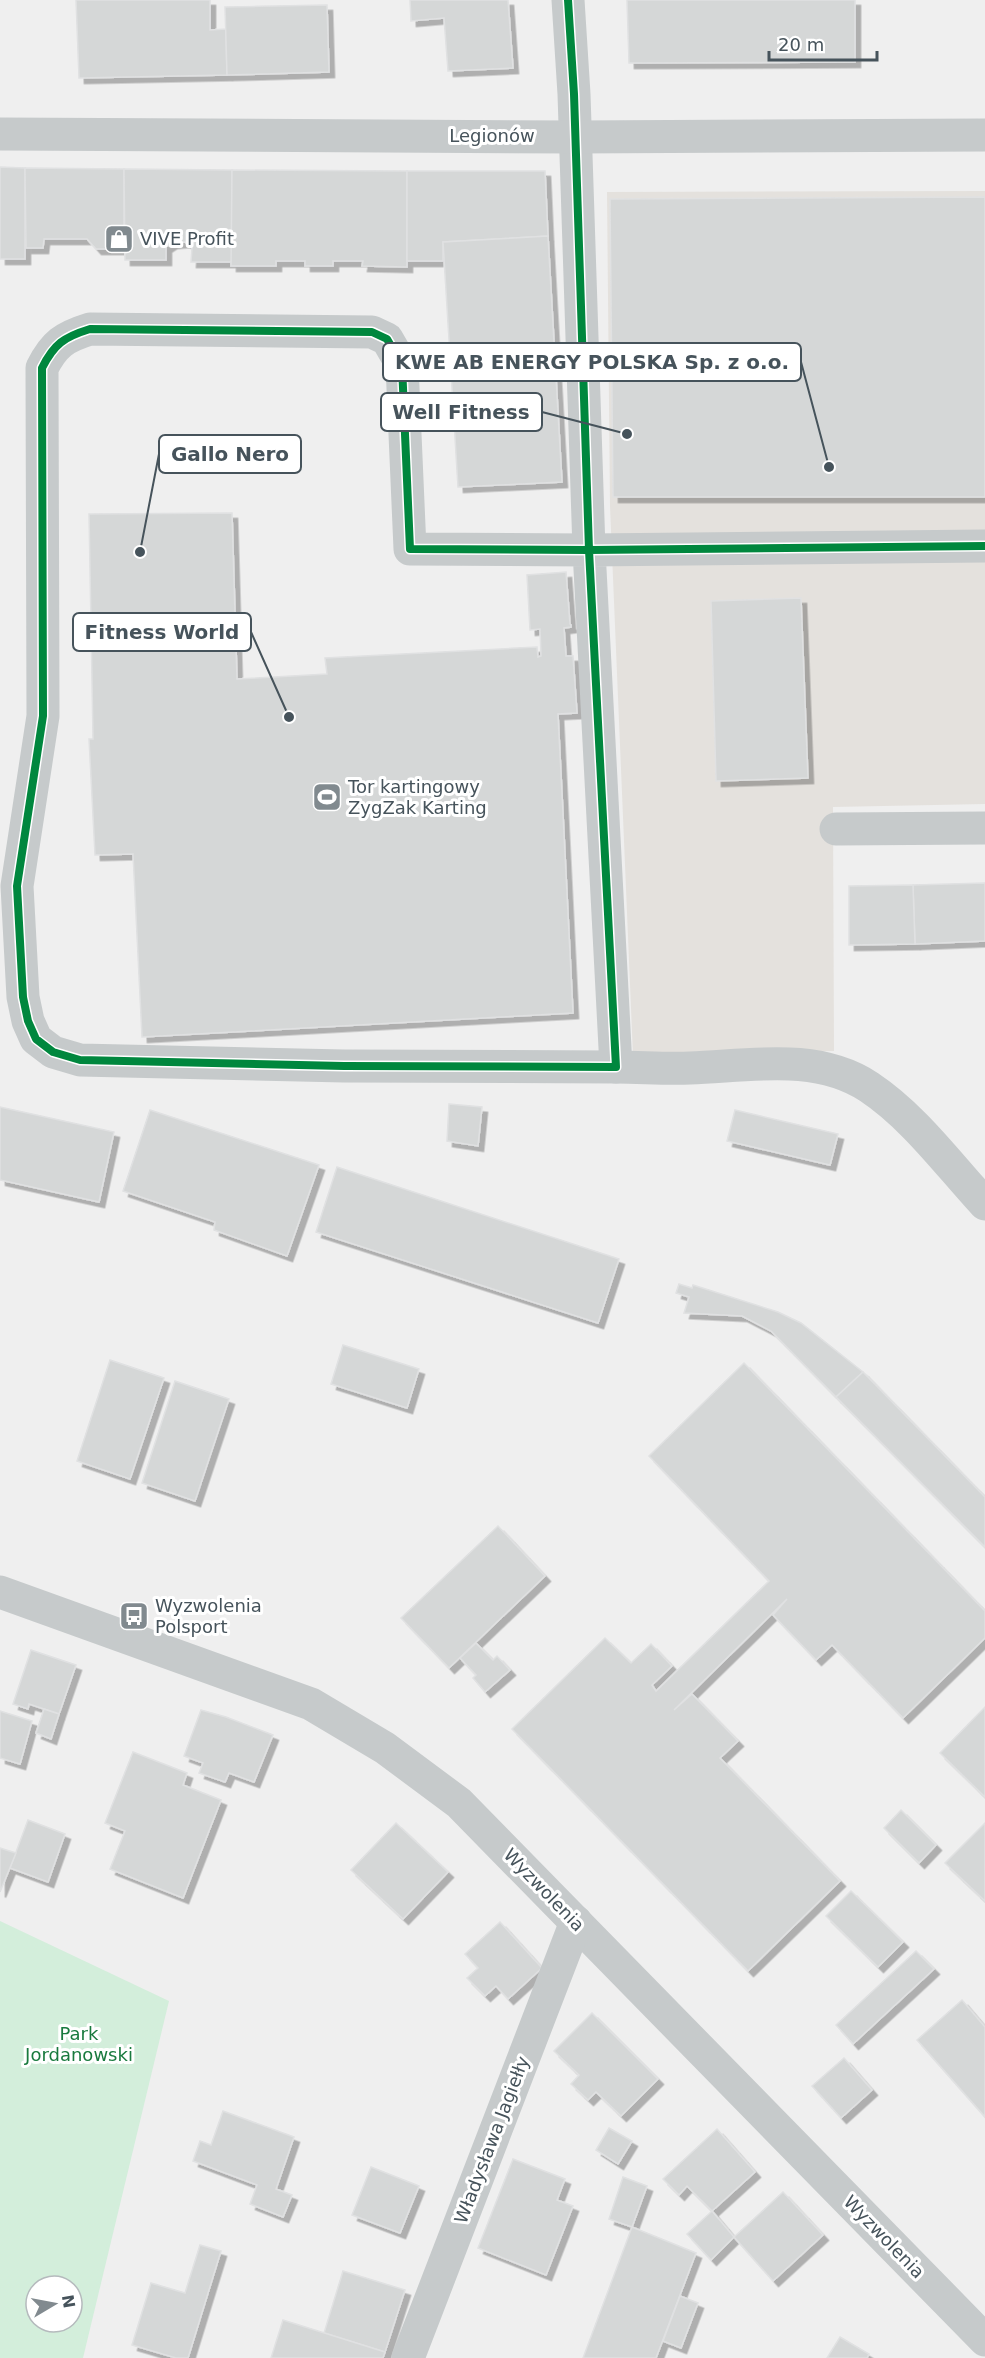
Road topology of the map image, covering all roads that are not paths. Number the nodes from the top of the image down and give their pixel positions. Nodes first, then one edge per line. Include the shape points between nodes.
1 (568, 0) edge
2 (0, 134) edge
3 (985, 135) edge
4 (575, 137) junction
5 (985, 546) edge
6 (589, 550) junction
7 (985, 828) edge
8 (836, 829) dead end
9 (616, 1067) junction
10 (985, 1204) edge
11 (0, 1592) edge
12 (576, 1922) junction
13 (985, 2340) edge
14 (408, 2358) edge

1 - 4 street
2 - 4 street, Legionów
3 - 4 street, Legionów
4 - 6 street
5 - 6 street
6 - 9 street
6 - 9 street via 410,549 402,365 387,339 372,332 90,329 70,335 52,349 42,368 43,716 17,886 28,1021 36,1039 53,1052 81,1060
7 - 8 street
9 - 10 street via 782,1063 825,1068 867,1085 896,1107
11 - 12 street, Wyzwolenia via 320,1709 385,1748 459,1803
12 - 13 street, Wyzwolenia
12 - 14 street, Władysława Jagiełły

